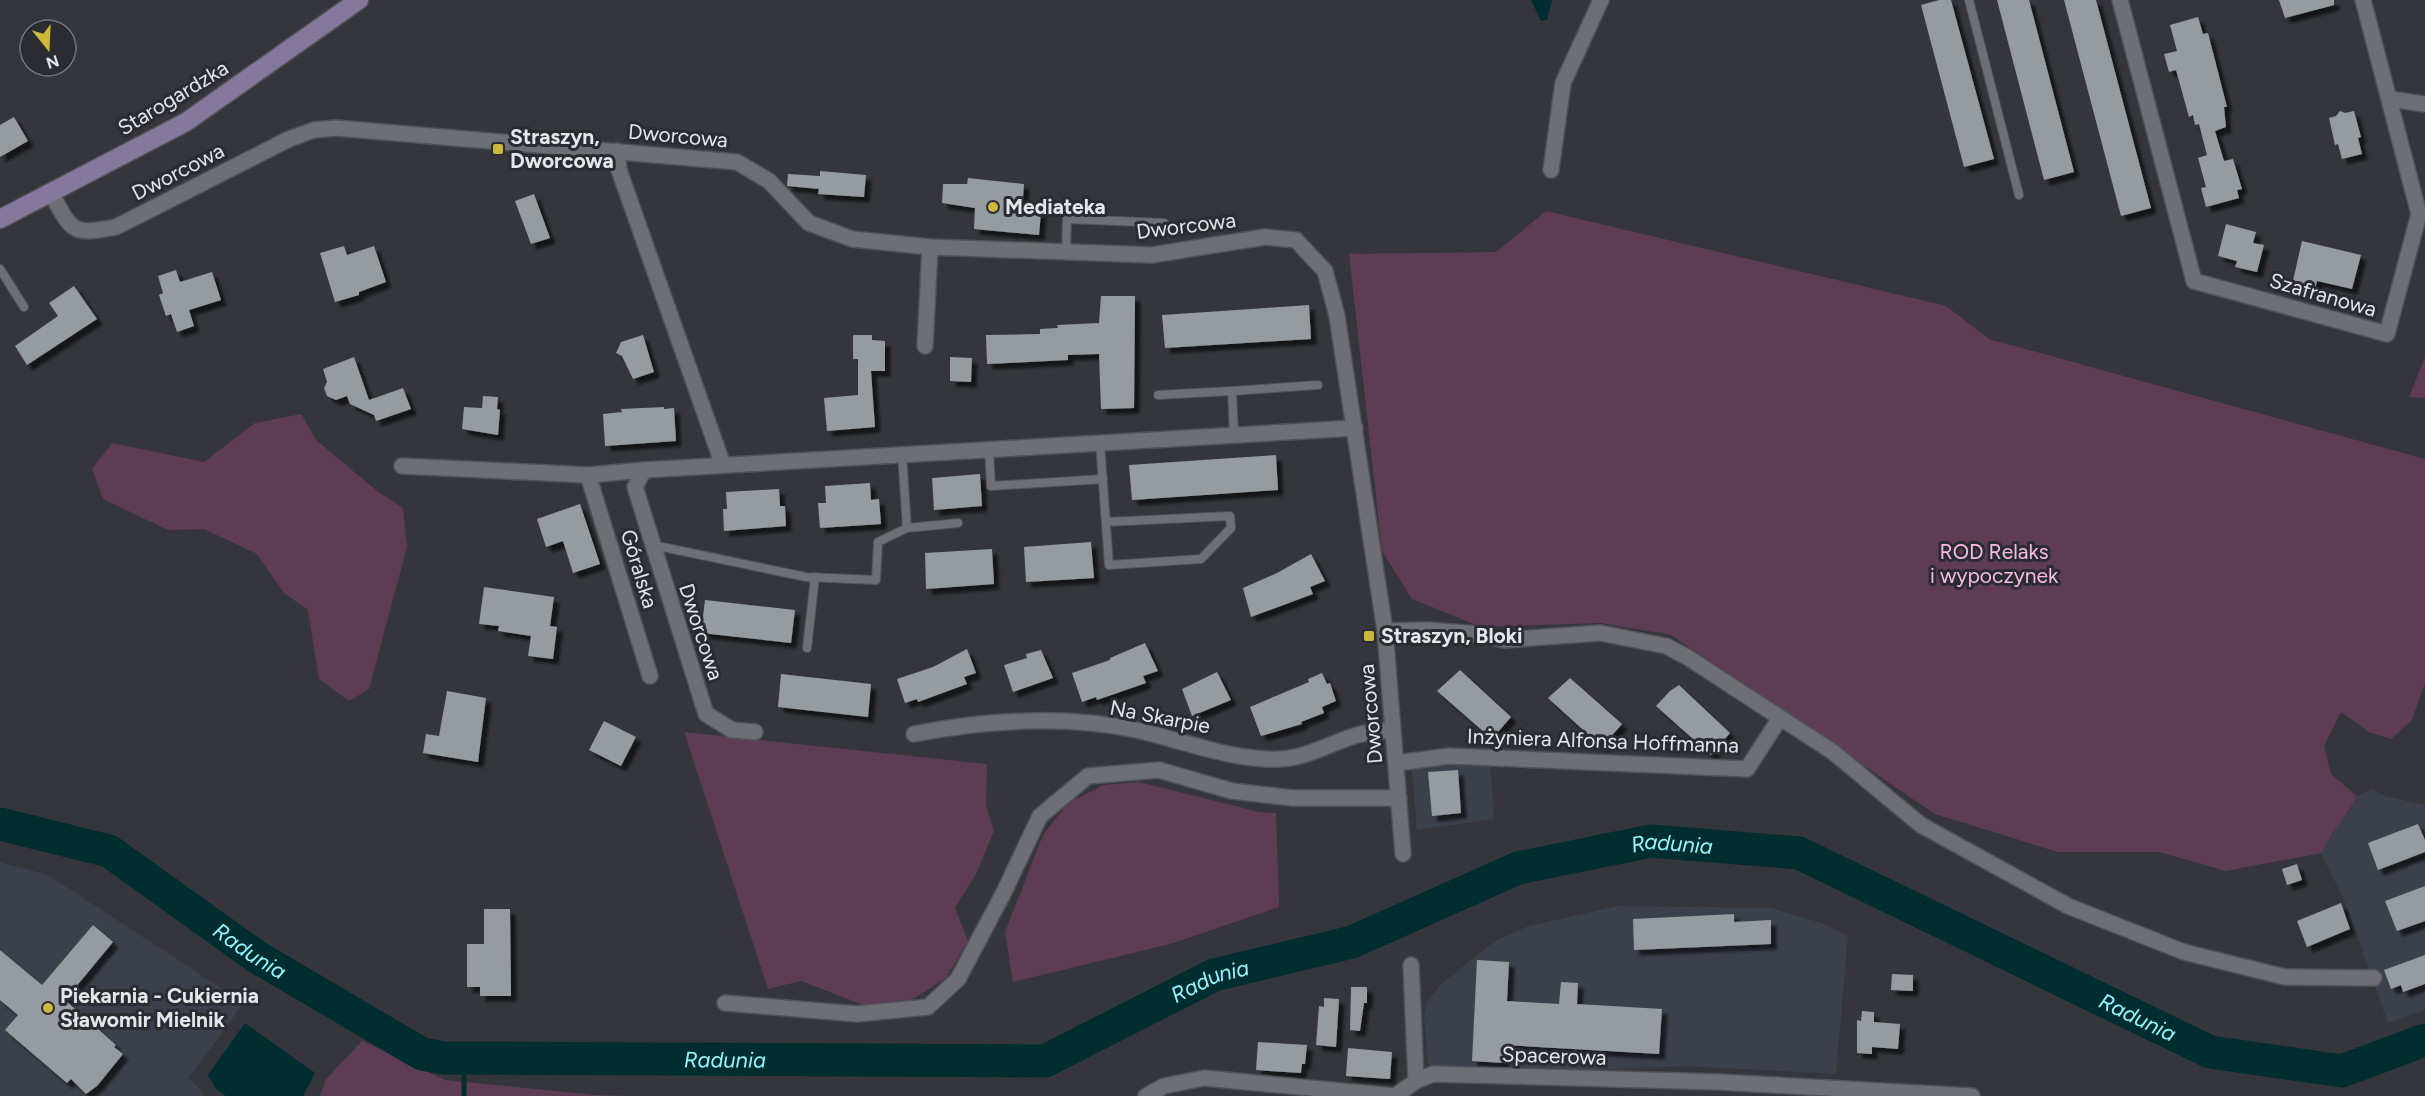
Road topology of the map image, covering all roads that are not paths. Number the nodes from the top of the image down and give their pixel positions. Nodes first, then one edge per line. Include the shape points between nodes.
1 (359, 0) edge
2 (1601, 0) edge
3 (1969, 0) edge
4 (2120, 0) edge
5 (2363, 0) edge
6 (2390, 99) junction
7 (2425, 104) edge
8 (617, 152) junction
9 (1551, 170) dead end
10 (51, 193) junction
11 (2019, 195) dead end
12 (0, 219) edge
13 (1164, 222) dead end
14 (930, 247) junction
15 (1066, 254) junction
16 (0, 269) edge
17 (24, 307) dead end
18 (925, 346) dead end
19 (1318, 385) dead end
20 (1232, 391) junction
21 (1158, 395) dead end
22 (1355, 428) junction
23 (1234, 435) junction
24 (1100, 443) junction
25 (989, 449) junction
26 (902, 454) junction
27 (723, 465) junction
28 (402, 466) dead end
29 (644, 470) junction
30 (588, 475) junction
31 (1103, 479) junction
32 (1106, 522) junction
33 (958, 523) dead end
34 (907, 528) junction
35 (653, 545) junction
36 (815, 577) junction
37 (1385, 631) junction
38 (807, 648) dead end
39 (650, 676) dead end
40 (1780, 718) junction
41 (1393, 730) junction
42 (755, 732) dead end
43 (914, 734) dead end
44 (1397, 763) junction
45 (1399, 798) junction
46 (1403, 854) dead end
47 (1411, 965) dead end
48 (2374, 978) dead end
49 (725, 1003) dead end
50 (1416, 1081) junction
51 (1146, 1096) edge
52 (1972, 1096) edge

1 - 10 main road, Starogardzka via 186,122
2 - 9 street via 1563,83
3 - 11 lane
4 - 6 street, Szafranowa via 2194,281 2387,334 2419,214
5 - 6 street, Szafranowa
6 - 7 street
8 - 10 street, Dworcowa via 336,128 314,130 289,139 116,227 85,233 69,225
8 - 14 street, Dworcowa via 737,162 769,181 809,223 821,229 852,239
8 - 27 street via 619,170
10 - 12 main road, Starogardzka
13 - 15 lane via 1067,219
14 - 15 street, Dworcowa
14 - 18 street
15 - 22 street, Dworcowa via 1165,255 1265,237 1296,240 1325,271 1332,289
16 - 17 lane
19 - 20 lane
20 - 21 lane
20 - 23 lane
22 - 23 street
22 - 37 street, Dworcowa
23 - 24 street
24 - 25 street
24 - 31 lane
25 - 26 street
25 - 31 lane via 991,486
26 - 27 street
26 - 34 lane
27 - 29 street
28 - 30 street
29 - 30 street
29 - 35 street, Dworcowa via 635,487
30 - 39 street, Góralska
31 - 32 lane
32 - 32 lane via 1109,565 1201,559 1231,528 1230,516
33 - 34 lane
34 - 36 lane via 878,542 876,580
35 - 36 lane
35 - 42 street, Dworcowa via 706,714 732,729
36 - 38 lane
37 - 40 street via 1428,630 1504,640 1600,633 1632,638 1665,646 1687,657
37 - 41 street, Dworcowa
40 - 44 street, Inżyniera Alfonsa Hoffmanna via 1747,770 1449,756
40 - 48 street via 1833,752 1921,825 2068,906 2184,952 2284,977
41 - 43 street, Na Skarpie via 1360,735 1317,752 1280,759 1249,758 1133,729 1070,722 956,726
41 - 44 street, Dworcowa
44 - 45 street, Dworcowa
45 - 46 street, Dworcowa
45 - 49 street via 1273,796 1232,791 1158,770 1088,776 1040,816 958,979 928,1007 857,1014
47 - 50 street
50 - 51 street, Spacerowa via 1395,1096 1204,1078 1164,1086
50 - 52 street, Spacerowa via 1433,1074 1492,1075 1776,1084

